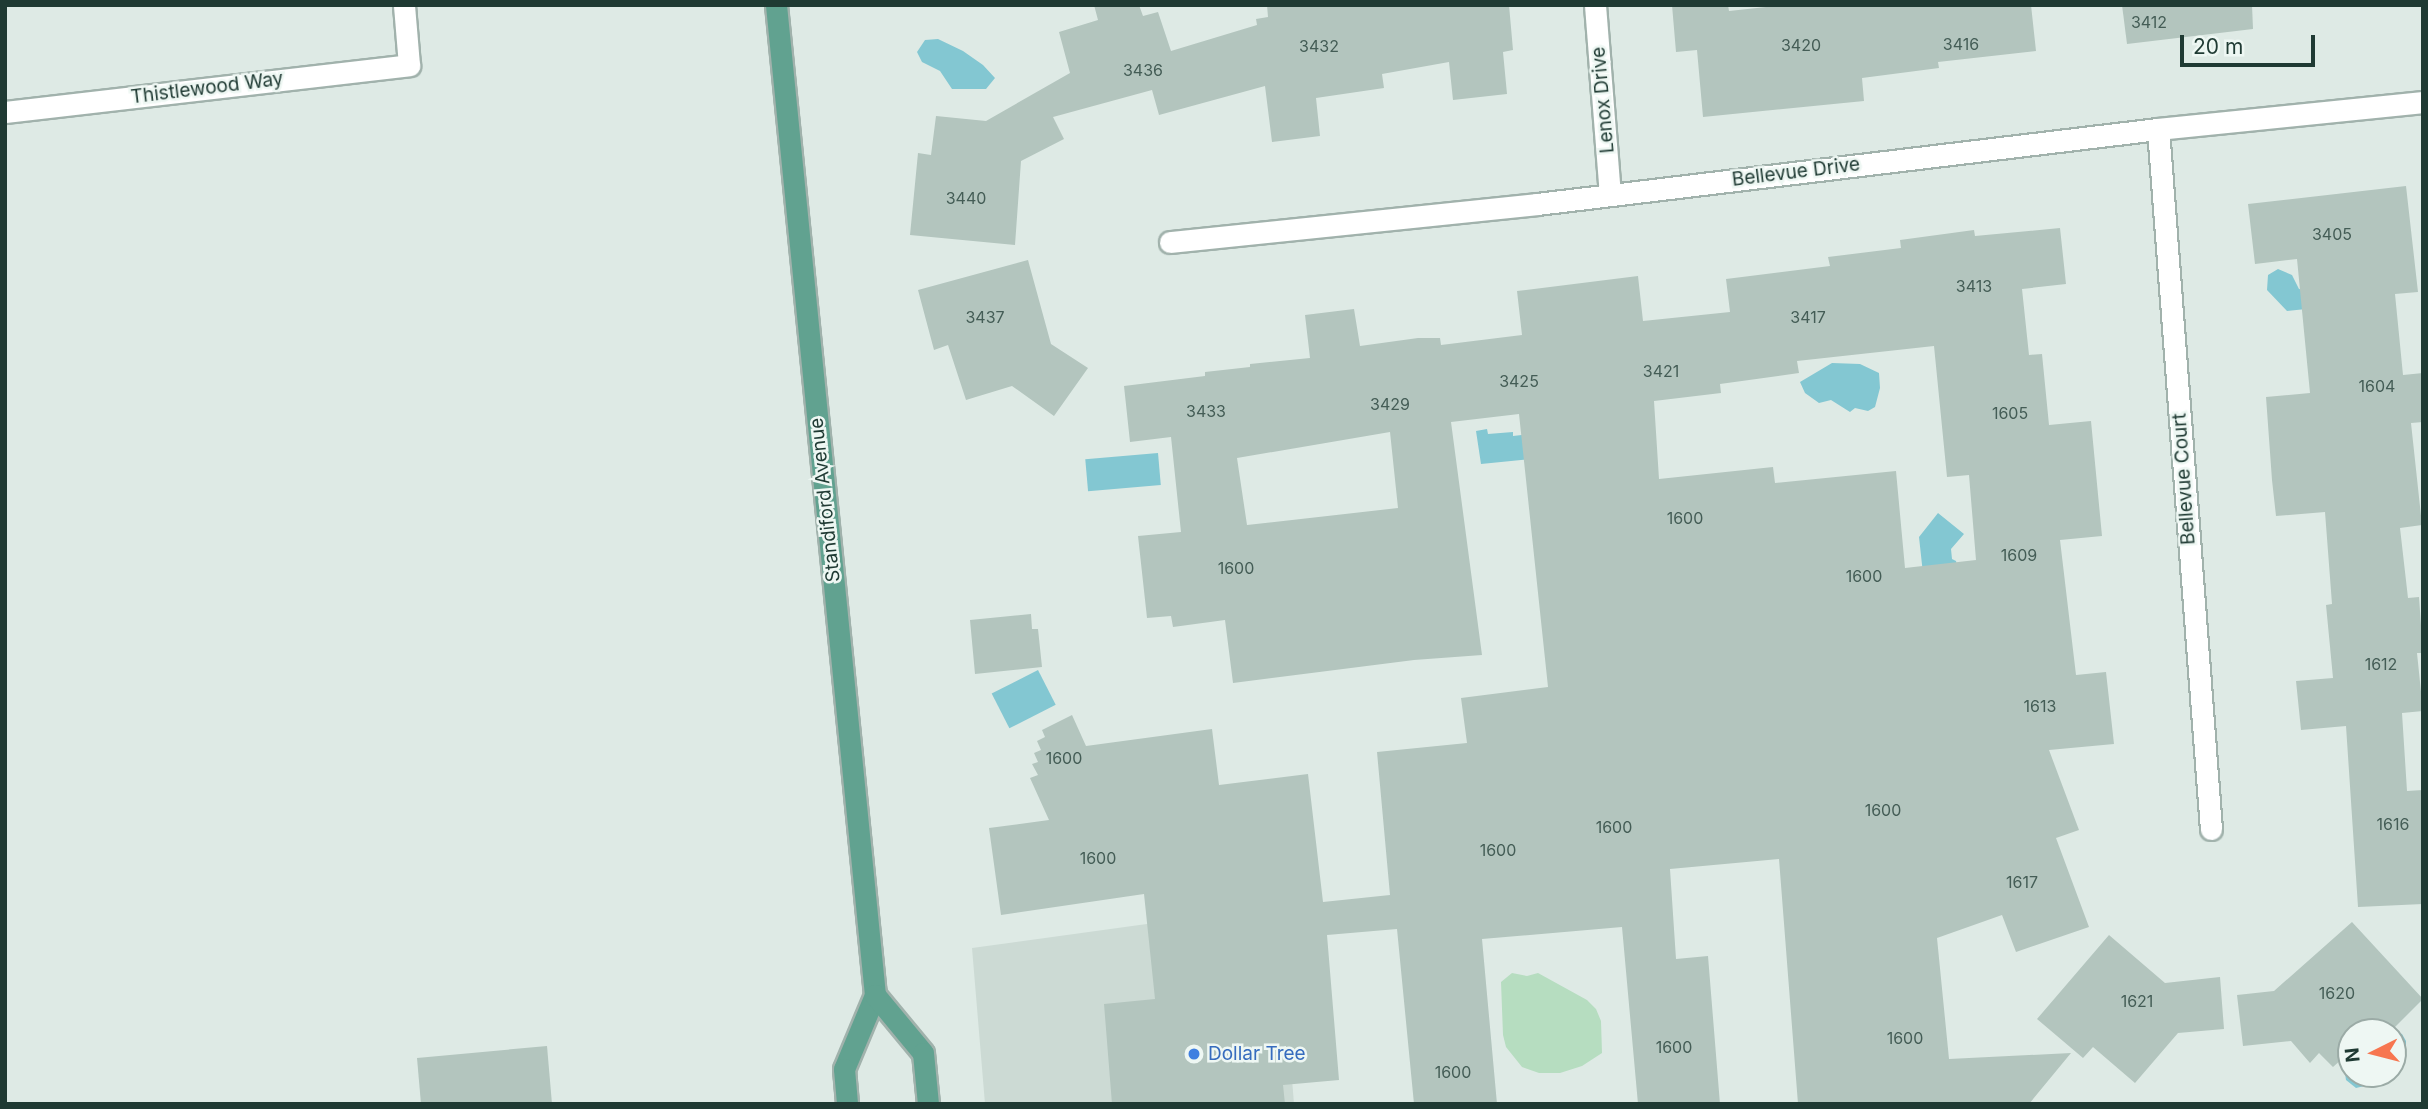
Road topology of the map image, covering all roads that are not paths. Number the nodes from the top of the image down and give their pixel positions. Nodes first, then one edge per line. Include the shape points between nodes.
1 (404, 5) edge
2 (776, 5) edge
3 (1595, 5) edge
4 (2423, 102) edge
5 (5, 112) edge
6 (2158, 129) junction
7 (1610, 194) junction
8 (1170, 242) dead end
9 (2211, 829) dead end
10 (875, 995) junction
11 (847, 1104) edge
12 (928, 1104) edge

1 - 5 street, Thistlewood Way via 409,65
2 - 10 main road, Standiford Avenue
3 - 7 street, Lenox Drive
4 - 6 street, Bellevue Drive
6 - 7 street, Bellevue Drive
6 - 9 street, Bellevue Court
7 - 8 street, Bellevue Drive
10 - 11 main road, Standiford Avenue via 845,1069
10 - 12 main road via 923,1053

